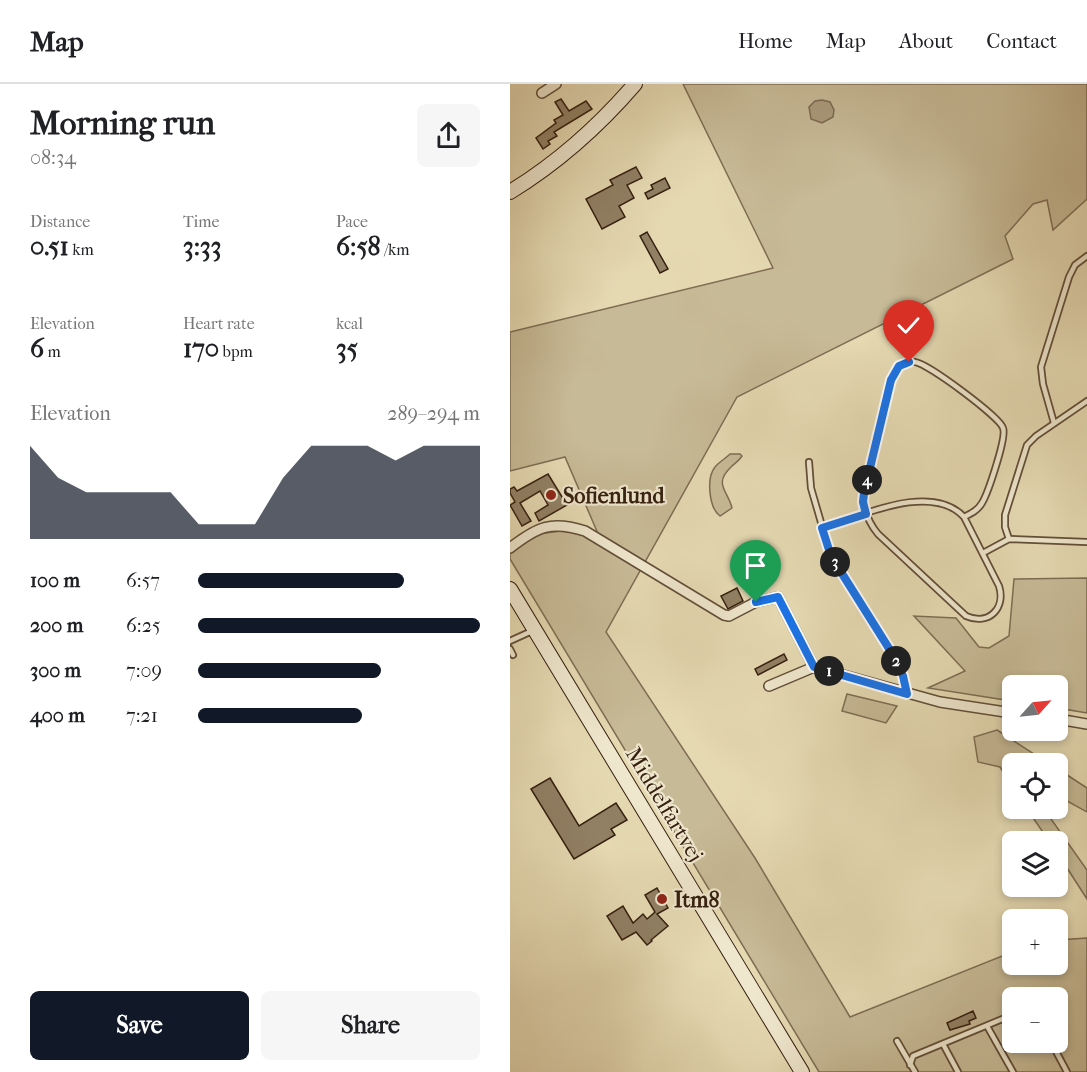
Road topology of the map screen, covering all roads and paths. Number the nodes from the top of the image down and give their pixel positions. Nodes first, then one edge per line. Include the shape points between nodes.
1 (556, 84) edge
2 (635, 84) edge
3 (542, 93) dead end
4 (510, 192) edge
5 (1087, 256) edge
6 (1087, 400) edge
7 (1054, 423) junction
8 (809, 462) dead end
9 (866, 514) junction
10 (964, 517) junction
11 (822, 528) junction
12 (1009, 540) junction
13 (1087, 542) edge
14 (510, 548) edge
15 (983, 553) junction
16 (510, 589) edge
17 (535, 630) junction
18 (510, 641) edge
19 (510, 649) edge
20 (513, 655) dead end
21 (814, 667) junction
22 (769, 687) dead end
23 (907, 694) junction
24 (1002, 711) edge
25 (1068, 721) edge
26 (1087, 724) edge
27 (1002, 1020) edge
28 (987, 1026) junction
29 (897, 1041) dead end
30 (943, 1044) junction
31 (1057, 1053) edge
32 (910, 1065) junction
33 (802, 1072) edge
34 (915, 1072) edge
35 (958, 1072) edge
36 (1013, 1072) edge
37 (1067, 1072) edge

1 - 3 street
2 - 4 main road via 569,152
5 - 7 lane via 1075,265 1069,277 1042,360
6 - 7 lane
7 - 12 lane via 1031,440 1024,452 1005,515
8 - 11 lane via 811,488
9 - 10 lane via 913,500 952,507
9 - 10 lane via 864,493 891,380 899,366 915,362 996,417 1004,428 1004,441 984,501
9 - 11 lane
9 - 15 lane via 878,534 966,616 976,619 992,614 1002,599
10 - 15 lane
11 - 23 lane via 831,556 895,658
12 - 13 lane
12 - 15 lane
14 - 21 street via 531,531 569,526 585,531 724,615 778,597
16 - 17 main road, Middelfartvej
17 - 18 lane
17 - 33 main road, Middelfartvej
19 - 20 lane
21 - 22 street
21 - 23 street
23 - 24 street
25 - 26 street
27 - 28 lane
28 - 30 lane
28 - 36 lane
29 - 32 lane
30 - 32 lane via 913,1056
30 - 35 lane
31 - 37 lane
32 - 34 lane

